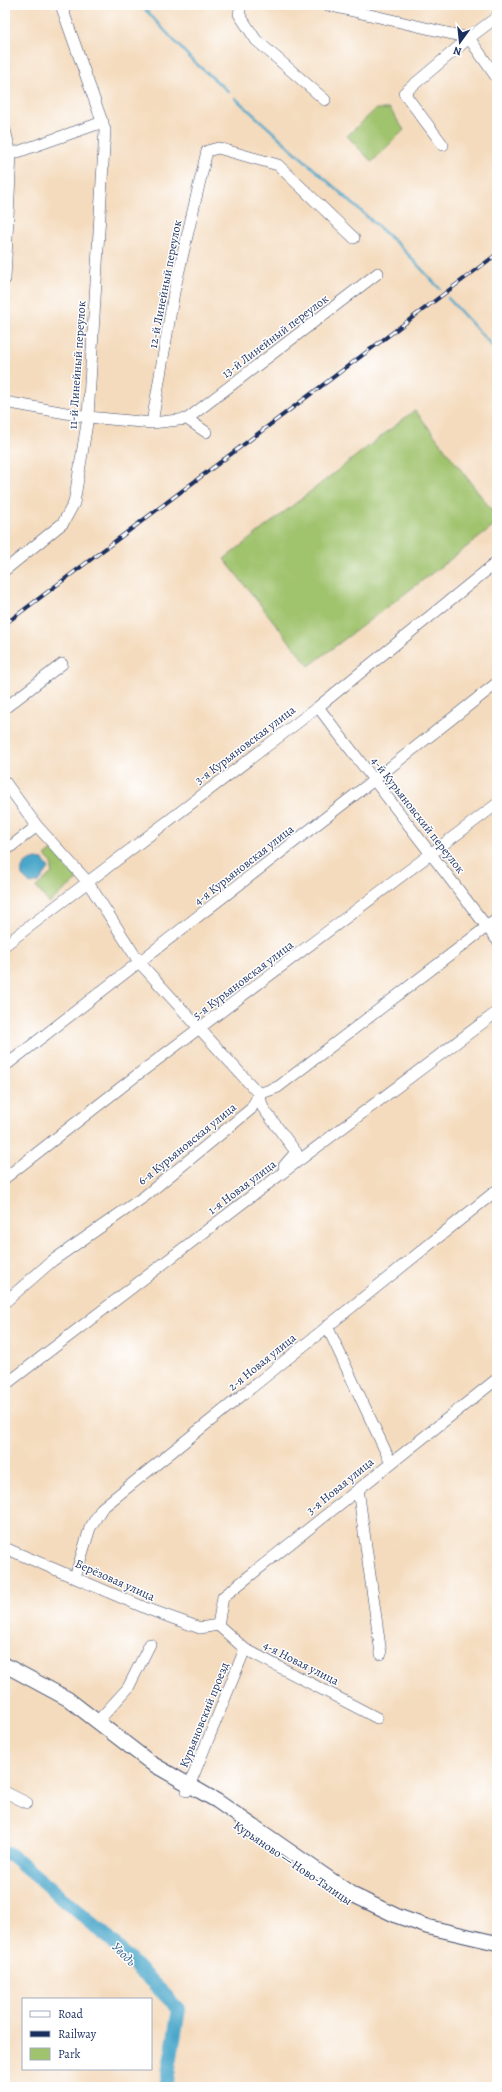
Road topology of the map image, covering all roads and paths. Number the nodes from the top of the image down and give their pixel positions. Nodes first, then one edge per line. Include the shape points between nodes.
1 (61, 5) edge
2 (327, 5) edge
3 (240, 10) edge
4 (497, 17) edge
5 (468, 38) junction
6 (497, 78) edge
7 (325, 100) dead end
8 (104, 126) junction
9 (5, 130) edge
10 (442, 145) dead end
11 (8, 155) edge
12 (354, 238) dead end
13 (378, 273) dead end
14 (5, 279) edge
15 (5, 402) edge
16 (88, 417) junction
17 (187, 419) junction
18 (152, 423) junction
19 (206, 432) dead end
20 (497, 562) edge
21 (5, 570) edge
22 (62, 664) dead end
23 (497, 683) edge
24 (318, 706) junction
25 (5, 708) edge
26 (374, 780) junction
27 (5, 782) edge
28 (497, 804) edge
29 (37, 826) junction
30 (5, 851) edge
31 (433, 854) junction
32 (87, 881) junction
33 (497, 919) edge
34 (487, 927) junction
35 (497, 940) edge
36 (5, 946) edge
37 (139, 962) junction
38 (497, 1012) edge
39 (198, 1029) junction
40 (5, 1066) edge
41 (259, 1094) junction
42 (5, 1178) edge
43 (270, 1182) junction
44 (497, 1190) edge
45 (5, 1302) edge
46 (327, 1326) junction
47 (497, 1379) edge
48 (5, 1385) edge
49 (390, 1463) junction
50 (358, 1489) junction
51 (5, 1548) edge
52 (75, 1577) junction
53 (218, 1625) junction
54 (150, 1644) dead end
55 (245, 1649) junction
56 (382, 1654) dead end
57 (5, 1665) edge
58 (377, 1718) dead end
59 (98, 1722) junction
60 (188, 1788) junction
61 (5, 1792) edge
62 (27, 1803) dead end
63 (497, 1943) edge
64 (497, 1952) edge

1 - 8 street
2 - 5 street
3 - 7 street via 256,40
4 - 5 street
5 - 6 street
5 - 10 street via 404,93
8 - 11 street
8 - 16 street, 11-й Линейный переулок
9 - 11 street
11 - 14 street
12 - 18 street, 12-й Линейный переулок via 278,165 218,148 207,151 174,292
13 - 17 street, 13-й Линейный переулок
15 - 16 street
16 - 18 street
16 - 21 street, 11-й Линейный переулок via 74,503 63,524
17 - 18 street
17 - 19 street
20 - 24 street, 3-я Курьяновская улица
22 - 25 street
23 - 26 street, 4-я Курьяновская улица
24 - 26 street, 4-й Курьяновский переулок
24 - 32 street, 3-я Курьяновская улица
26 - 31 street, 4-й Курьяновский переулок
26 - 37 street, 4-я Курьяновская улица
27 - 29 street
28 - 31 street, 5-я Курьяновская улица
29 - 30 street
29 - 32 street
31 - 34 street, 4-й Курьяновский переулок
31 - 39 street, 5-я Курьяновская улица
32 - 36 street, 3-я Курьяновская улица
32 - 37 street
33 - 34 street
34 - 35 street, 4-й Курьяновский переулок
34 - 41 street via 278,1087
37 - 39 street
37 - 40 street, 4-я Курьяновская улица
38 - 43 street, 1-я Новая улица
39 - 41 street
39 - 42 street, 5-я Курьяновская улица
41 - 43 street via 263,1108 296,1152
41 - 45 street, 6-я Курьяновская улица via 251,1109 145,1196 52,1261
43 - 48 street, 1-я Новая улица
44 - 46 street, 2-я Новая улица
46 - 49 street
46 - 52 street, 2-я Новая улица via 102,1508 90,1528
47 - 49 street, 3-я Новая улица
49 - 50 street, 3-я Новая улица
50 - 53 street, 3-я Новая улица via 223,1597
50 - 56 street
51 - 52 street, Берёзовая улица
52 - 53 street, Берёзовая улица via 148,1609 200,1628
53 - 55 street, 4-я Новая улица
54 - 59 street via 128,1688
55 - 58 street, 4-я Новая улица
55 - 60 street, Курьяновский проезд
57 - 59 main road via 68,1699
59 - 60 main road
60 - 63 main road, Курьяново — Ново-Талицы via 217,1801 335,1884 370,1904 428,1927
60 - 64 main road, Курьяново — Ново-Талицы via 330,1891 361,1909 425,1935
61 - 62 street

